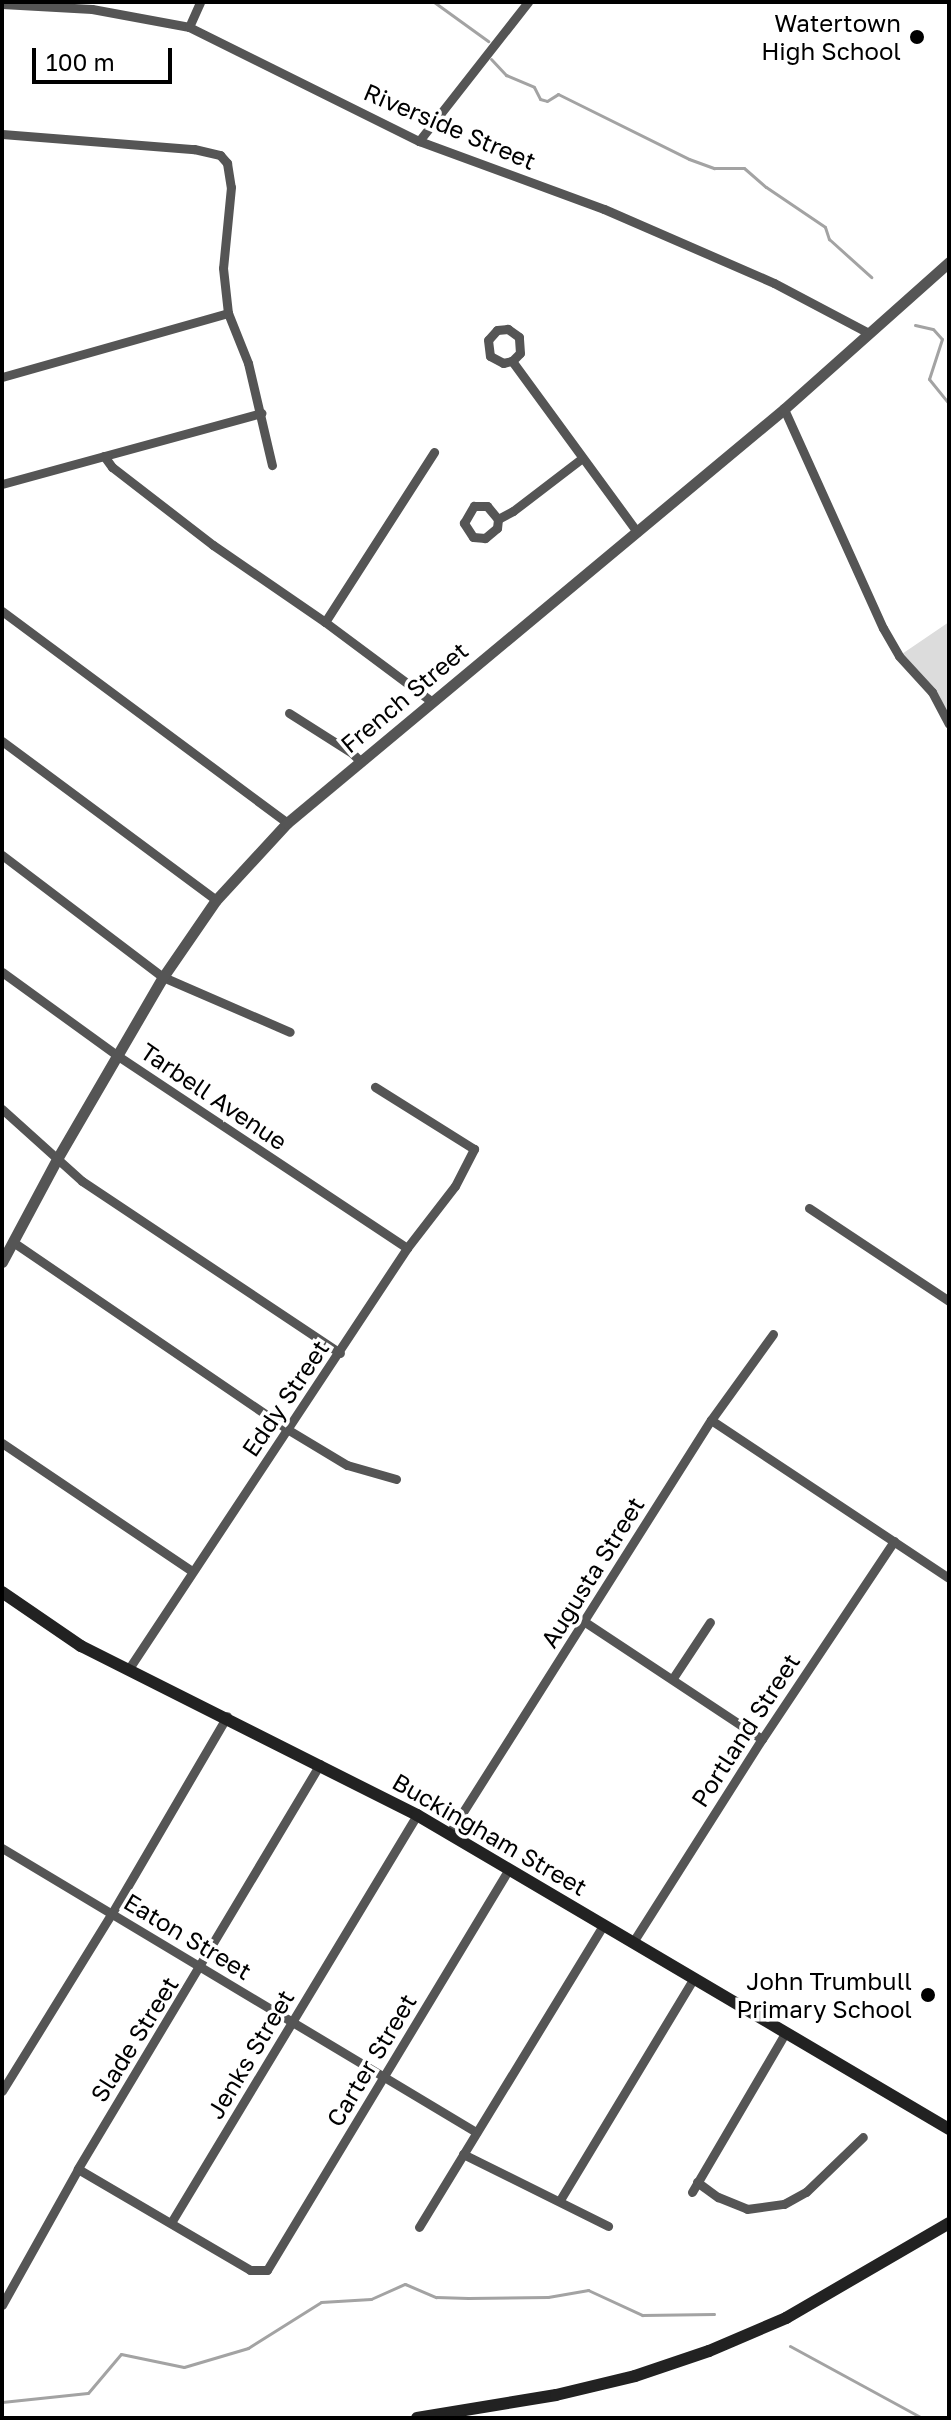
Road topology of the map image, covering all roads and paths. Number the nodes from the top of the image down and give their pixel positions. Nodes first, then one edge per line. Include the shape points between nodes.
1 (200, 2) edge
2 (528, 2) edge
3 (2, 4) edge
4 (189, 27) junction
5 (2, 134) edge
6 (419, 141) junction
7 (949, 262) edge
8 (228, 313) junction
9 (869, 333) junction
10 (512, 361) dead end
11 (2, 377) edge
12 (784, 409) junction
13 (261, 413) junction
14 (434, 452) dead end
15 (104, 456) junction
16 (581, 459) junction
17 (272, 465) dead end
18 (2, 484) edge
19 (498, 519) dead end
20 (637, 532) junction
21 (2, 611) edge
22 (325, 622) junction
23 (431, 701) junction
24 (289, 713) dead end
25 (949, 724) edge
26 (2, 741) edge
27 (361, 762) junction
28 (287, 823) junction
29 (2, 855) edge
30 (216, 900) junction
31 (2, 972) edge
32 (163, 977) junction
33 (290, 1032) dead end
34 (118, 1056) junction
35 (375, 1087) dead end
36 (2, 1109) edge
37 (57, 1159) junction
38 (809, 1208) dead end
39 (13, 1242) junction
40 (407, 1248) junction
41 (2, 1262) edge
42 (949, 1301) edge
43 (773, 1334) dead end
44 (340, 1353) junction
45 (711, 1420) junction
46 (287, 1429) junction
47 (2, 1443) edge
48 (396, 1479) dead end
49 (894, 1541) junction
50 (192, 1571) junction
51 (949, 1578) edge
52 (2, 1592) edge
53 (585, 1622) junction
54 (710, 1622) dead end
55 (128, 1670) junction
56 (673, 1678) junction
57 (227, 1716) junction
58 (762, 1739) junction
59 (320, 1764) junction
60 (417, 1815) junction
61 (449, 1834) junction
62 (2, 1848) edge
63 (509, 1869) junction
64 (112, 1913) junction
65 (603, 1925) junction
66 (633, 1942) junction
67 (202, 1968) junction
68 (694, 1978) junction
69 (293, 2022) junction
70 (786, 2032) junction
71 (383, 2078) junction
72 (2, 2091) edge
73 (949, 2129) edge
74 (476, 2132) junction
75 (863, 2137) dead end
76 (463, 2154) junction
77 (78, 2169) junction
78 (697, 2182) junction
79 (692, 2192) dead end
80 (560, 2200) junction
81 (172, 2221) junction
82 (949, 2223) edge
83 (608, 2226) dead end
84 (419, 2227) dead end
85 (2, 2305) edge
86 (417, 2418) edge

1 - 4 street
2 - 6 street
3 - 4 street, Riverside Street via 92,9
4 - 6 street, Riverside Street
5 - 8 street via 220,155 227,163 231,187 223,268
6 - 9 street, Riverside Street via 604,209 801,296
7 - 9 street, French Street
8 - 11 street
8 - 13 street
9 - 12 street, French Street
10 - 16 street
12 - 20 street, French Street
12 - 25 street via 883,628 899,656 932,692
13 - 15 street
13 - 17 street
14 - 22 street
15 - 18 street
15 - 22 street via 213,545
16 - 19 street
16 - 20 street
20 - 23 street, French Street
21 - 28 street
22 - 23 street
23 - 27 street, French Street
24 - 27 street
26 - 30 street
27 - 28 street, French Street
28 - 30 street, French Street
29 - 32 street
30 - 32 street, French Street
31 - 34 street, Tarbell Avenue
32 - 33 street
32 - 34 street, French Street
34 - 37 street, French Street
34 - 40 street, Tarbell Avenue
35 - 40 street, Eddy Street via 474,1149 455,1186
36 - 37 street
37 - 39 street, French Street
37 - 44 street via 82,1181
38 - 42 street
39 - 41 street, French Street
39 - 46 street
40 - 44 street, Eddy Street
43 - 45 street, Augusta Street
44 - 46 street, Eddy Street
45 - 49 street
45 - 53 street, Augusta Street
46 - 48 street via 347,1465
46 - 50 street, Eddy Street
47 - 50 street
49 - 51 street
49 - 58 street, Portland Street
50 - 55 street, Eddy Street
52 - 55 main road, Buckingham Street via 81,1646
53 - 56 street
53 - 61 street, Augusta Street
54 - 56 street
55 - 57 main road, Buckingham Street
56 - 58 street
57 - 59 main road, Buckingham Street
57 - 64 street
58 - 66 street, Portland Street
59 - 60 main road, Buckingham Street
59 - 67 street, Slade Street
60 - 61 main road, Buckingham Street
60 - 69 street, Jenks Street
61 - 63 main road, Buckingham Street
62 - 64 street, Eaton Street
63 - 65 main road, Buckingham Street
63 - 71 street, Carter Street
64 - 67 street, Eaton Street
64 - 72 street
65 - 66 main road, Buckingham Street
65 - 74 street
66 - 68 main road, Buckingham Street
67 - 69 street, Eaton Street
67 - 77 street, Slade Street
68 - 70 main road, Buckingham Street
68 - 80 street
69 - 71 street, Eaton Street
69 - 81 street, Jenks Street
70 - 73 main road, Buckingham Street
70 - 78 street
71 - 74 street, Eaton Street
71 - 81 street, Carter Street via 267,2270 250,2270
74 - 76 street
75 - 78 street via 806,2192 784,2204 747,2209
76 - 80 street
76 - 84 street
77 - 81 street
77 - 85 street, Slade Street
78 - 79 street
80 - 83 street
82 - 86 main road via 786,2318 709,2351 556,2395

